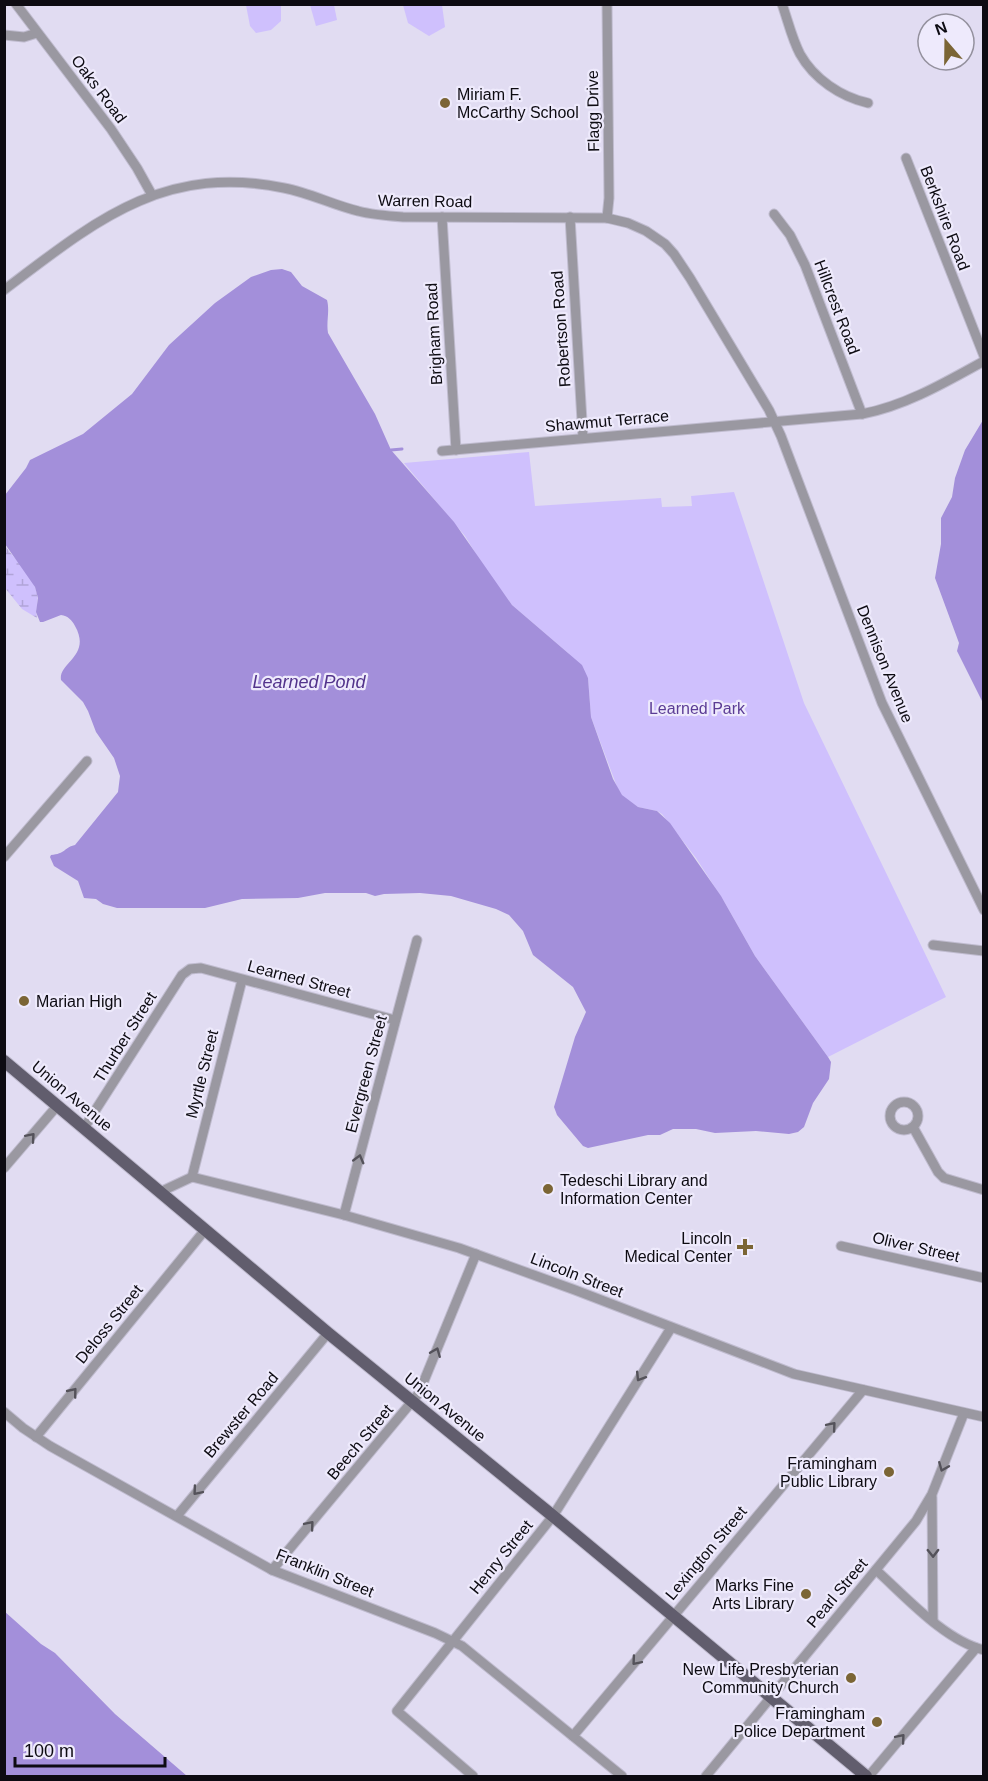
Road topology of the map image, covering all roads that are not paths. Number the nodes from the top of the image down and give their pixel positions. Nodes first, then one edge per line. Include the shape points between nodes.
1 (16, 4) edge
2 (607, 4) edge
3 (782, 4) edge
4 (37, 33) junction
5 (4, 35) edge
6 (868, 103) dead end
7 (906, 158) dead end
8 (152, 195) junction
9 (774, 214) dead end
10 (442, 217) junction
11 (570, 217) junction
12 (607, 218) junction
13 (4, 290) edge
14 (984, 356) edge
15 (984, 361) edge
16 (862, 414) junction
17 (775, 421) junction
18 (583, 438) junction
19 (456, 450) junction
20 (442, 451) dead end
21 (87, 760) dead end
22 (4, 857) edge
23 (984, 910) edge
24 (417, 940) dead end
25 (933, 945) dead end
26 (984, 951) edge
27 (195, 968) joint
28 (242, 980) junction
29 (395, 1020) junction
30 (4, 1060) edge
31 (57, 1106) junction
32 (913, 1127) dead end
33 (84, 1128) junction
34 (4, 1168) edge
35 (192, 1177) junction
36 (984, 1190) edge
37 (160, 1192) junction
38 (344, 1215) junction
39 (204, 1230) junction
40 (841, 1246) dead end
41 (476, 1254) junction
42 (984, 1278) edge
43 (671, 1328) junction
44 (328, 1333) junction
45 (863, 1390) junction
46 (413, 1402) junction
47 (4, 1412) edge
48 (964, 1413) junction
49 (984, 1417) edge
50 (36, 1437) junction
51 (932, 1494) junction
52 (177, 1516) junction
53 (553, 1516) junction
54 (272, 1570) junction
55 (876, 1570) junction
56 (673, 1616) junction
57 (933, 1620) junction
58 (452, 1641) junction
59 (980, 1649) edge
60 (770, 1697) junction
61 (573, 1736) junction
62 (474, 1776) edge
63 (622, 1776) edge
64 (706, 1776) edge
65 (868, 1776) edge

1 - 4 street, Oaks Road
2 - 12 street, Flagg Drive
3 - 6 street via 796,44 811,69 841,93
4 - 5 street via 24,37
4 - 8 street, Oaks Road via 126,151
7 - 14 street, Berkshire Road
8 - 10 street, Warren Road via 194,185 255,183 302,192 372,214
8 - 13 street, Warren Road via 92,225
9 - 16 street, Hillcrest Road via 805,265
10 - 11 street, Warren Road
10 - 19 street, Brigham Road
11 - 12 street, Warren Road
11 - 18 street, Robertson Road
12 - 17 street, Warren Road via 646,231 674,254
15 - 16 street, Shawmut Terrace via 930,390
16 - 17 street, Shawmut Terrace
17 - 18 street, Shawmut Terrace
17 - 23 street, Dennison Avenue via 878,694
18 - 19 street, Shawmut Terrace
19 - 20 street, Shawmut Terrace
21 - 22 street
24 - 29 street, Evergreen Street
25 - 26 street
27 - 28 street, Learned Street
27 - 33 street, Thurber Street via 182,975
28 - 29 street, Learned Street
28 - 35 street, Myrtle Street
38 -> 29 street, Evergreen Street
30 - 31 main road, Union Avenue
31 - 33 main road, Union Avenue
34 -> 31 street
32 - 36 street via 944,1178
33 - 37 main road, Union Avenue
35 - 37 street
35 - 38 street, Lincoln Street
37 - 39 main road, Union Avenue
38 - 41 street, Lincoln Street
39 - 44 main road, Union Avenue
50 -> 39 street, Deloss Street
40 - 42 street, Oliver Street
41 - 43 street, Lincoln Street
46 -> 41 street, Beech Street
43 - 45 street, Lincoln Street via 776,1369
43 -> 53 street, Henry Street
44 - 46 main road, Union Avenue
44 -> 52 street, Brewster Road
45 - 48 street, Lincoln Street
56 -> 45 street, Lexington Street
46 - 53 main road, Union Avenue
54 -> 46 street, Beech Street
47 - 50 street, Franklin Street
48 - 49 street, Lincoln Street
48 -> 51 street, Pearl Street
50 - 52 street, Franklin Street
51 - 55 street, Pearl Street via 916,1521
51 -> 57 street
52 - 54 street, Franklin Street
53 - 56 main road, Union Avenue
53 - 58 street, Henry Street
54 - 58 street, Franklin Street
55 - 57 street
55 - 60 street, Pearl Street
56 - 60 main road, Union Avenue
56 -> 61 street, Lexington Street
57 - 59 street
58 - 61 street, Franklin Street
58 - 62 street, Henry Street via 397,1711
65 -> 59 street
60 - 64 street, Pearl Street
60 - 65 main road, Union Avenue
61 - 63 street, Franklin Street

